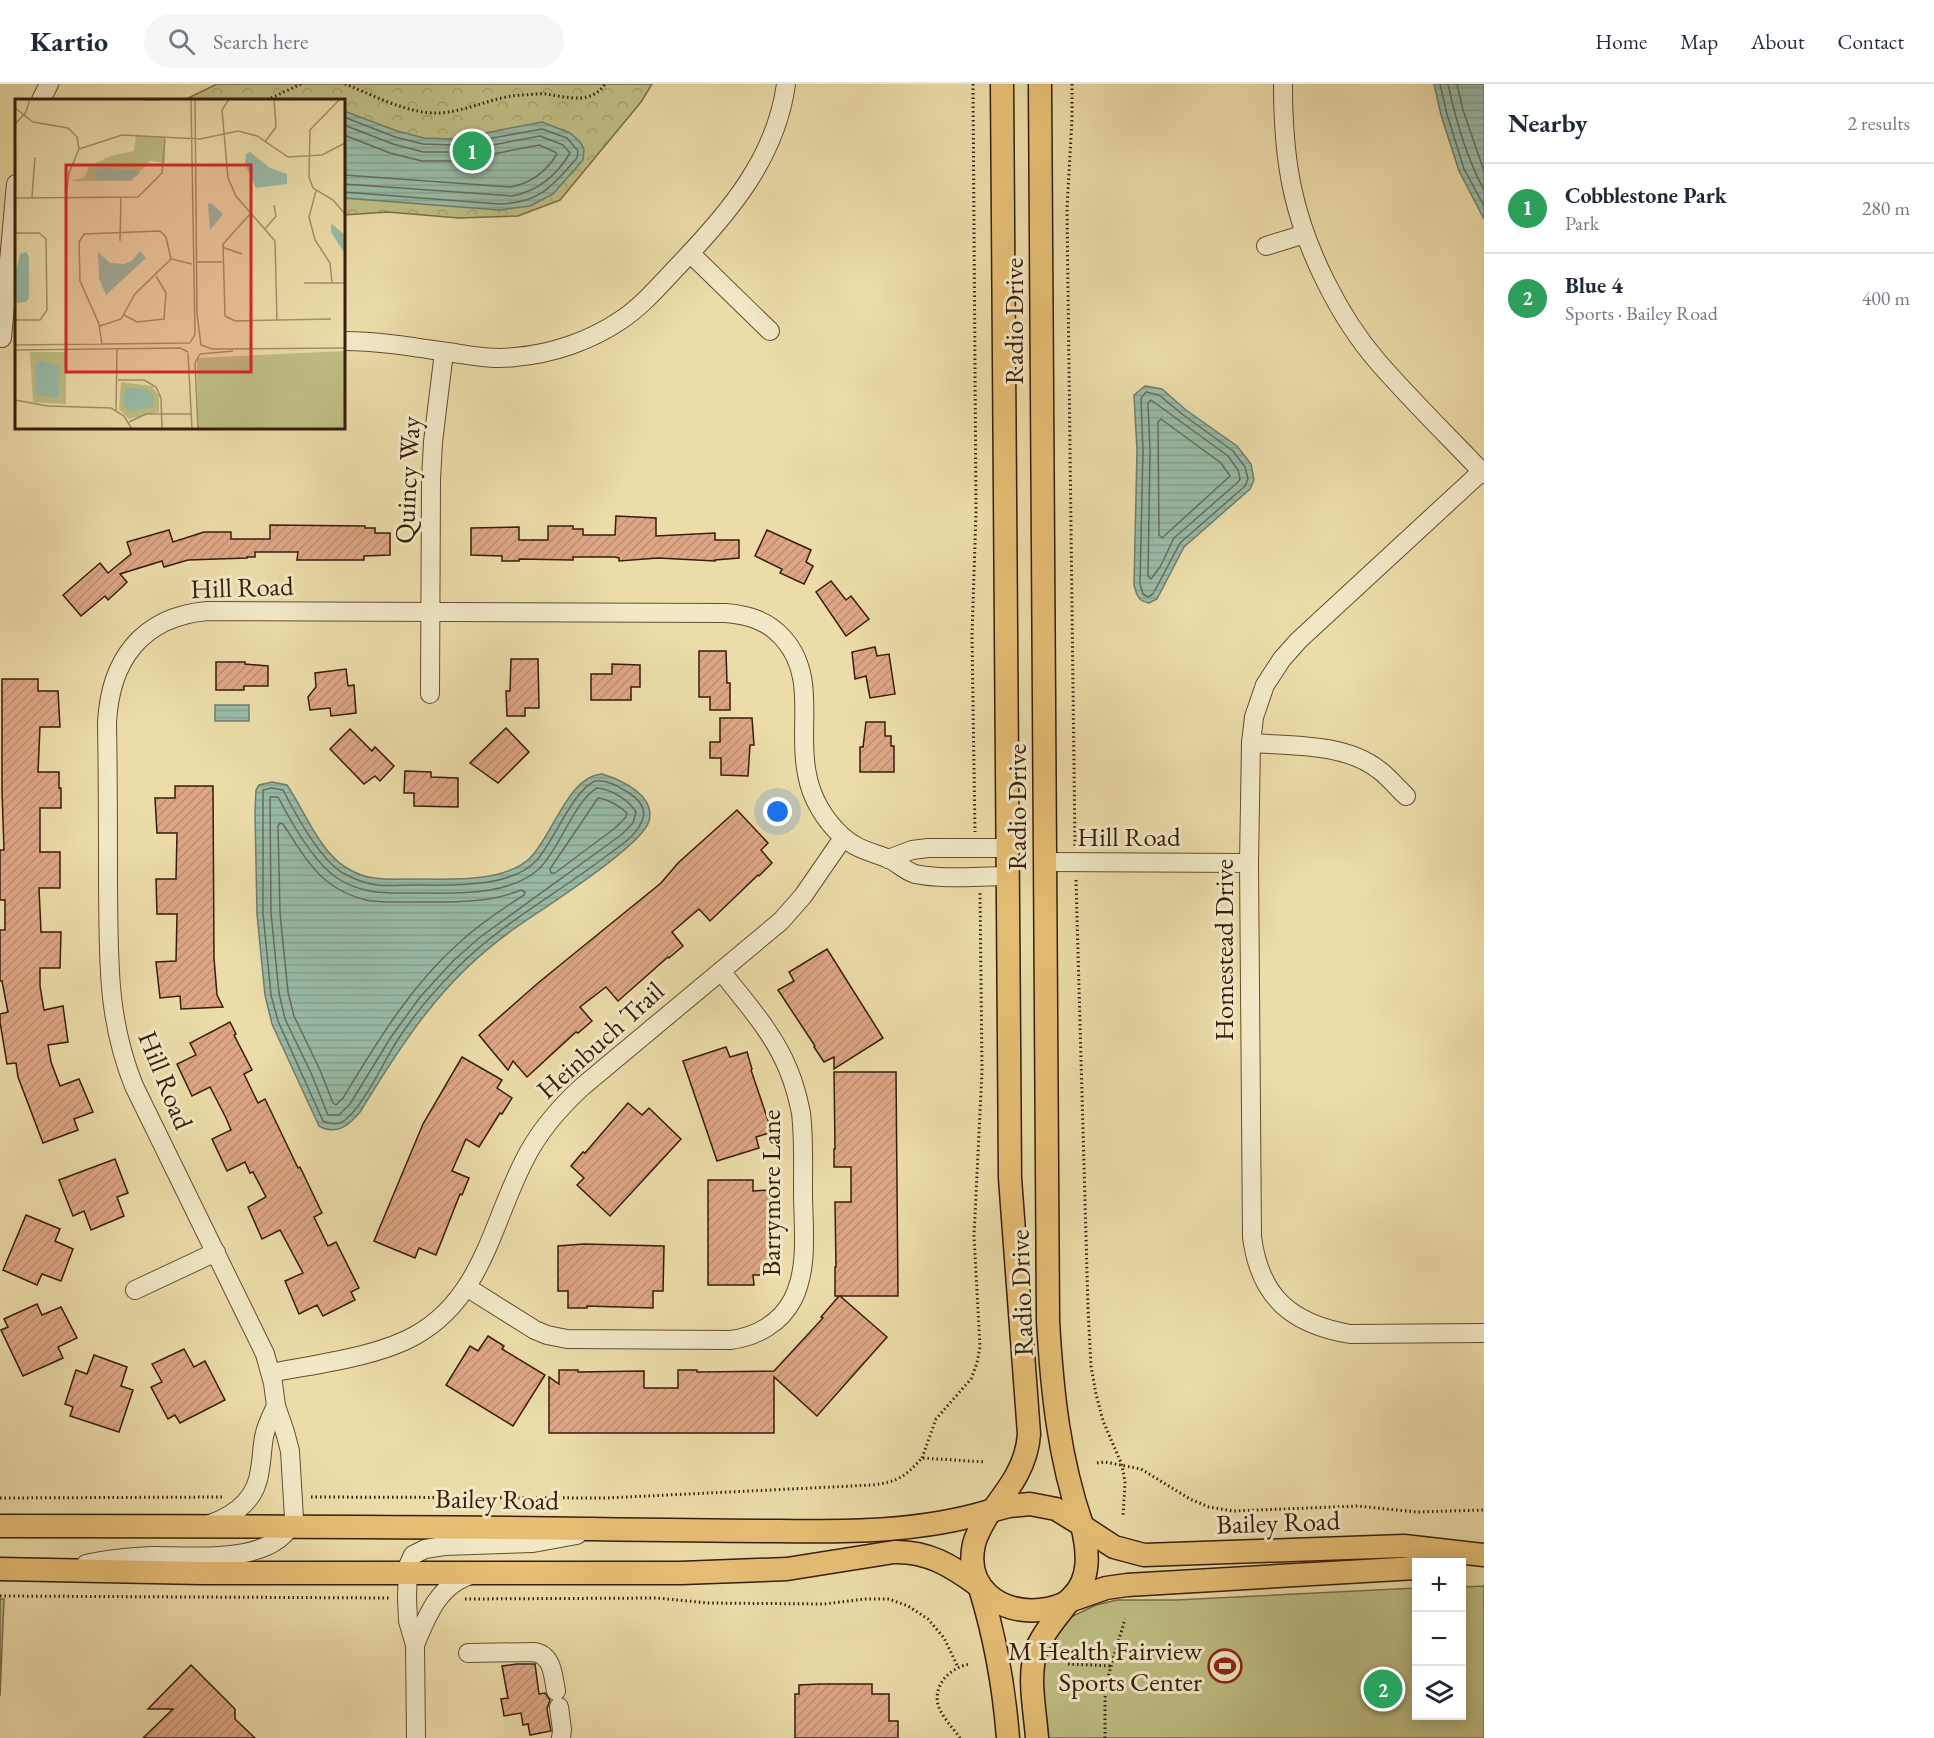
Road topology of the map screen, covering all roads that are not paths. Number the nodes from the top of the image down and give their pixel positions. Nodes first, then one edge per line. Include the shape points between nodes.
1 (49, 84) edge
2 (786, 84) edge
3 (1002, 84) edge
4 (1040, 84) edge
5 (1282, 84) edge
6 (42, 99) edge
7 (15, 200) edge
8 (1305, 234) junction
9 (1266, 246) dead end
10 (690, 254) junction
11 (770, 331) dead end
12 (6, 339) edge
13 (345, 341) edge
14 (444, 352) junction
15 (1483, 473) edge
16 (430, 611) junction
17 (430, 694) dead end
18 (1251, 743) junction
19 (1406, 796) dead end
20 (843, 838) junction
21 (1007, 848) junction
22 (888, 859) junction
23 (1045, 862) junction
24 (1250, 863) junction
25 (1007, 876) junction
26 (721, 970) junction
27 (216, 1252) junction
28 (468, 1288) junction
29 (135, 1290) dead end
30 (1484, 1333) edge
31 (271, 1372) junction
32 (276, 1406) junction
33 (991, 1511) junction
34 (1082, 1525) junction
35 (0, 1526) edge
36 (204, 1526) junction
37 (291, 1526) junction
38 (607, 1530) junction
39 (1484, 1556) edge
40 (1466, 1560) edge
41 (1412, 1568) edge
42 (0, 1569) edge
43 (67, 1570) junction
44 (407, 1573) junction
45 (479, 1573) junction
46 (979, 1587) junction
47 (1069, 1601) junction
48 (415, 1645) junction
49 (468, 1653) dead end
50 (416, 1738) edge
51 (561, 1738) edge
52 (1008, 1738) edge
53 (1037, 1738) edge

1 - 6 street
2 - 10 street via 777,122 749,183
3 - 21 main road, Radio Drive
4 - 23 main road, Radio Drive
5 - 8 street via 1285,145
7 - 12 street
8 - 9 street
8 - 15 street via 1339,305 1377,361
10 - 11 street
10 - 14 street via 621,320 575,344 514,357
13 - 14 street
14 - 16 street, Quincy Way via 431,471
15 - 18 street, Homestead Drive via 1282,659 1265,685 1254,717
16 - 17 street, Quincy Way
16 - 20 street, Hill Road via 726,613 765,623 783,638 800,665 808,781 816,802
16 - 27 street, Hill Road via 186,614 165,622 138,642 113,681 107,723 109,964 113,1012 122,1055 134,1086
18 - 19 street via 1349,754 1378,769
18 - 24 street, Homestead Drive
20 - 22 street, Hill Road
20 - 26 street, Heinbuch Trail via 788,914
21 - 22 street via 928,848
21 - 25 main road, Radio Drive
22 - 25 street, Hill Road via 912,873
23 - 24 street, Hill Road
23 - 34 main road, Radio Drive via 1050,1360 1062,1453
24 - 30 street, Homestead Drive via 1252,1237 1262,1276 1274,1297 1293,1314 1330,1331
25 - 33 main road, Radio Drive via 1010,1178 1029,1434 1025,1459
26 - 28 street, Heinbuch Trail via 554,1115 523,1161
26 - 28 street, Barrymore Lane via 775,1043 793,1080 800,1109 803,1264 797,1291 786,1310 760,1331 730,1340 567,1339 536,1330
27 - 29 street
27 - 31 street, Hill Road
28 - 31 street, Heinbuch Trail via 433,1324 401,1343
31 - 32 street, Hill Road
32 - 36 street via 264,1434 258,1484 251,1497 233,1514
32 - 37 street, Hill Road via 290,1451 294,1506
33 - 34 main road via 1039,1504
33 - 38 main road, Bailey Road via 943,1524 896,1529
33 - 46 main road via 977,1534 973,1551
34 - 39 main road, Bailey Road via 1114,1547 1144,1555 1404,1546
34 - 47 main road via 1086,1570
35 - 36 main road, Bailey Road
36 - 37 main road, Bailey Road
37 - 38 main road, Bailey Road
37 - 43 street via 277,1541 248,1553 122,1558
38 - 44 street via 533,1543 425,1549 412,1555
39 - 40 main road, Bailey Road
41 - 47 main road, Bailey Road via 1127,1585
42 - 43 main road
43 - 44 main road
44 - 45 main road
44 - 48 street via 408,1622
45 - 46 main road via 761,1571 911,1552 943,1561
45 - 48 street via 458,1580 442,1593
46 - 47 main road via 1014,1610 1044,1610
46 - 52 main road via 995,1640
47 - 53 main road via 1042,1638 1034,1661
48 - 50 street
49 - 51 street via 542,1654 549,1661

